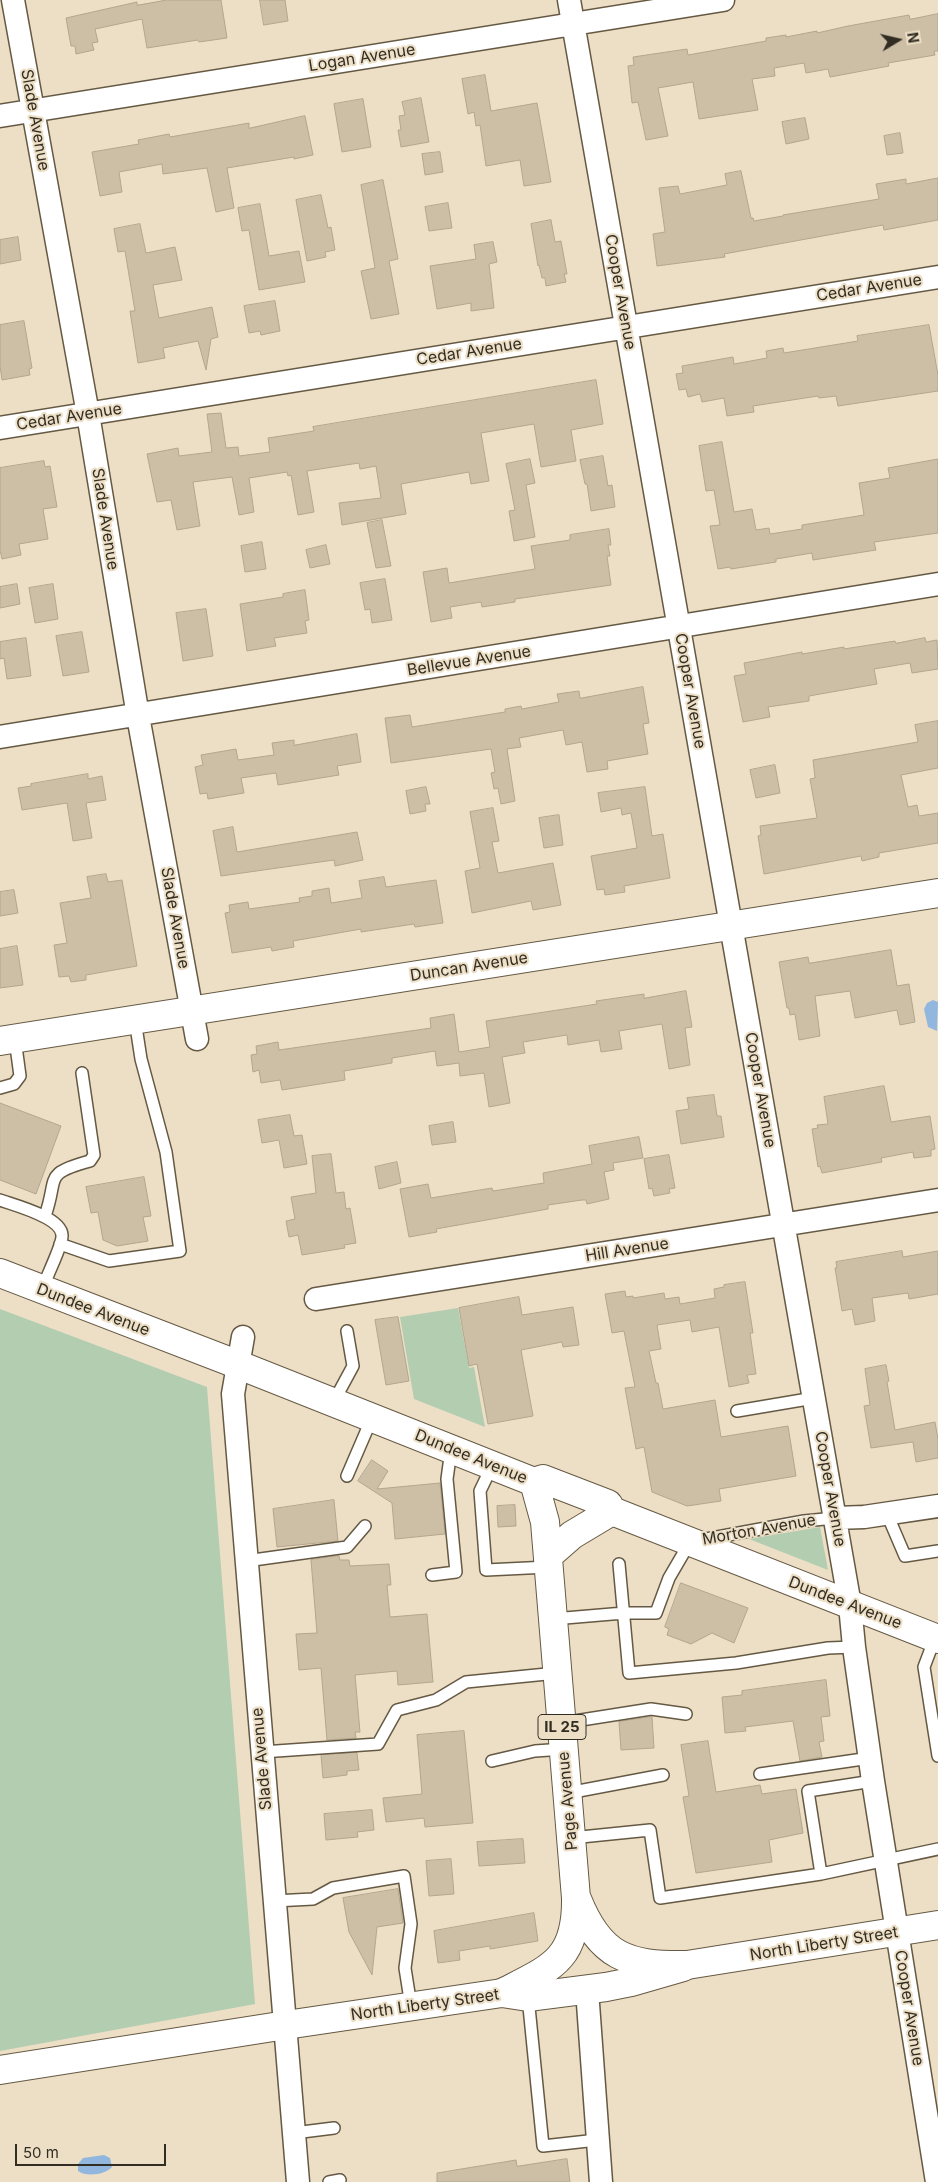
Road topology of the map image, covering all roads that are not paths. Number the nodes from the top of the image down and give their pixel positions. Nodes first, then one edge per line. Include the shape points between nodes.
1 (14, 0) edge
2 (569, 0) edge
3 (723, 0) edge
4 (573, 23) junction
5 (34, 111) junction
6 (0, 116) edge
7 (938, 278) edge
8 (626, 326) junction
9 (88, 414) junction
10 (0, 428) edge
11 (938, 584) edge
12 (678, 626) junction
13 (138, 716) junction
14 (0, 737) edge
15 (938, 892) edge
16 (731, 926) junction
17 (192, 1011) junction
18 (135, 1020) junction
19 (197, 1039) dead end
20 (8, 1040) edge
21 (82, 1073) dead end
22 (0, 1088) edge
23 (0, 1200) edge
24 (938, 1200) edge
25 (45, 1216) junction
26 (783, 1225) junction
27 (60, 1244) junction
28 (0, 1273) edge
29 (42, 1289) junction
30 (316, 1299) dead end
31 (347, 1331) dead end
32 (243, 1337) dead end
33 (239, 1365) junction
34 (814, 1398) junction
35 (333, 1403) junction
36 (737, 1411) dead end
37 (372, 1418) junction
38 (451, 1448) junction
39 (492, 1464) junction
40 (347, 1476) dead end
41 (534, 1482) junction
42 (938, 1506) edge
43 (612, 1511) junction
44 (887, 1514) junction
45 (835, 1518) junction
46 (365, 1526) dead end
47 (690, 1542) junction
48 (938, 1551) edge
49 (246, 1561) junction
50 (548, 1561) junction
51 (619, 1564) dead end
52 (432, 1575) dead end
53 (850, 1604) junction
54 (624, 1613) junction
55 (553, 1619) junction
56 (937, 1639) edge
57 (854, 1647) junction
58 (557, 1673) junction
59 (933, 1692) edge
60 (686, 1714) dead end
61 (563, 1736) junction
62 (262, 1752) junction
63 (938, 1756) edge
64 (870, 1758) junction
65 (492, 1761) dead end
66 (663, 1774) dead end
67 (760, 1774) dead end
68 (873, 1781) junction
69 (568, 1793) junction
70 (571, 1838) junction
71 (938, 1849) edge
72 (886, 1860) junction
73 (821, 1874) junction
74 (576, 1898) junction
75 (274, 1901) junction
76 (938, 1925) edge
77 (897, 1932) junction
78 (687, 1965) junction
79 (587, 1990) junction
80 (515, 1995) junction
81 (411, 2006) junction
82 (286, 2025) junction
83 (0, 2070) edge
84 (334, 2128) dead end
85 (294, 2133) junction
86 (598, 2140) junction
87 (298, 2182) edge
88 (601, 2182) edge
89 (937, 2182) edge

1 - 5 street, Slade Avenue
2 - 4 street, Cooper Avenue
3 - 4 street, Logan Avenue
4 - 5 street, Logan Avenue
4 - 8 street, Cooper Avenue
5 - 6 street, Logan Avenue
5 - 9 street, Slade Avenue
7 - 8 street, Cedar Avenue
8 - 9 street, Cedar Avenue
8 - 12 street, Cooper Avenue
9 - 10 street, Cedar Avenue
9 - 13 street, Slade Avenue
11 - 12 street, Bellevue Avenue
12 - 13 street, Bellevue Avenue
12 - 16 street, Cooper Avenue
13 - 14 street, Bellevue Avenue
13 - 17 street, Slade Avenue
15 - 16 main road, Duncan Avenue
16 - 17 main road, Duncan Avenue
16 - 26 street, Cooper Avenue
17 - 18 main road, Duncan Avenue
17 - 19 street, Slade Avenue
18 - 20 main road, Duncan Avenue
18 - 27 lane via 141,1058 166,1152 180,1251 109,1261
20 - 22 lane via 20,1076 14,1084
21 - 25 lane via 94,1155 90,1161 68,1166 54,1178
23 - 25 lane
24 - 26 street, Hill Avenue
25 - 27 lane via 59,1226
26 - 30 street, Hill Avenue
26 - 34 street, Cooper Avenue
27 - 29 lane
28 - 29 main road, Dundee Avenue
29 - 33 main road, Dundee Avenue
31 - 35 lane via 353,1366
32 - 33 street, Slade Avenue
33 - 35 main road, Dundee Avenue
33 - 49 street, Slade Avenue via 233,1394
34 - 36 lane
34 - 45 street, Cooper Avenue
35 - 37 main road, Dundee Avenue
37 - 38 main road, Dundee Avenue
37 - 40 lane
38 - 39 main road, Dundee Avenue
38 - 52 lane via 447,1479 456,1572
39 - 41 main road, Dundee Avenue
39 - 50 lane via 480,1492 486,1570
41 - 43 main road, Dundee Avenue via 543,1479 608,1504
41 - 50 main road, Page Avenue via 545,1522
42 - 44 street, Morton Avenue
43 - 47 main road, Dundee Avenue
43 - 50 main road via 572,1535
44 - 45 street, Morton Avenue
44 - 48 lane via 904,1556
45 - 47 lane, Morton Avenue
45 - 53 street, Cooper Avenue
46 - 49 lane via 347,1547
47 - 53 main road, Dundee Avenue
47 - 54 lane, Morton Avenue via 656,1613
49 - 62 street, Slade Avenue
50 - 55 main road, Page Avenue / IL 25
51 - 54 lane
53 - 56 main road, Dundee Avenue
53 - 57 street, Cooper Avenue
54 - 55 lane
54 - 57 lane via 629,1673
55 - 58 main road, Page Avenue / IL 25
56 - 59 lane via 924,1667
57 - 64 street, Cooper Avenue
58 - 61 main road, Page Avenue / IL 25
58 - 62 lane via 466,1682 436,1700 397,1710 378,1744
59 - 63 lane
60 - 61 lane via 651,1709
61 - 65 lane via 535,1751
61 - 69 main road, Page Avenue / IL 25
62 - 75 street, Slade Avenue
64 - 67 lane
64 - 68 street, Cooper Avenue
66 - 69 lane
68 - 72 street, Cooper Avenue
68 - 73 lane via 808,1791
69 - 70 main road, Page Avenue / IL 25
70 - 73 lane via 650,1830 660,1898
70 - 74 main road, Page Avenue / IL 25
71 - 72 lane
72 - 73 lane
72 - 77 street, Cooper Avenue
74 - 78 main road via 596,1936 621,1957 656,1965
74 - 80 main road via 575,1929 560,1958
75 - 81 lane via 313,1899 333,1888 404,1876 411,1924 405,1968
75 - 82 street, Slade Avenue
76 - 77 main road, North Liberty Street
77 - 78 main road, North Liberty Street
77 - 89 street, Cooper Avenue
78 - 79 main road, North Liberty Street via 631,1982
79 - 80 main road, North Liberty Street
79 - 86 street
80 - 81 main road, North Liberty Street
80 - 86 lane via 533,2042 543,2146
81 - 82 main road, North Liberty Street
82 - 83 main road, North Liberty Street
82 - 85 street, Slade Avenue
84 - 85 lane
85 - 87 street, Slade Avenue
86 - 88 street

